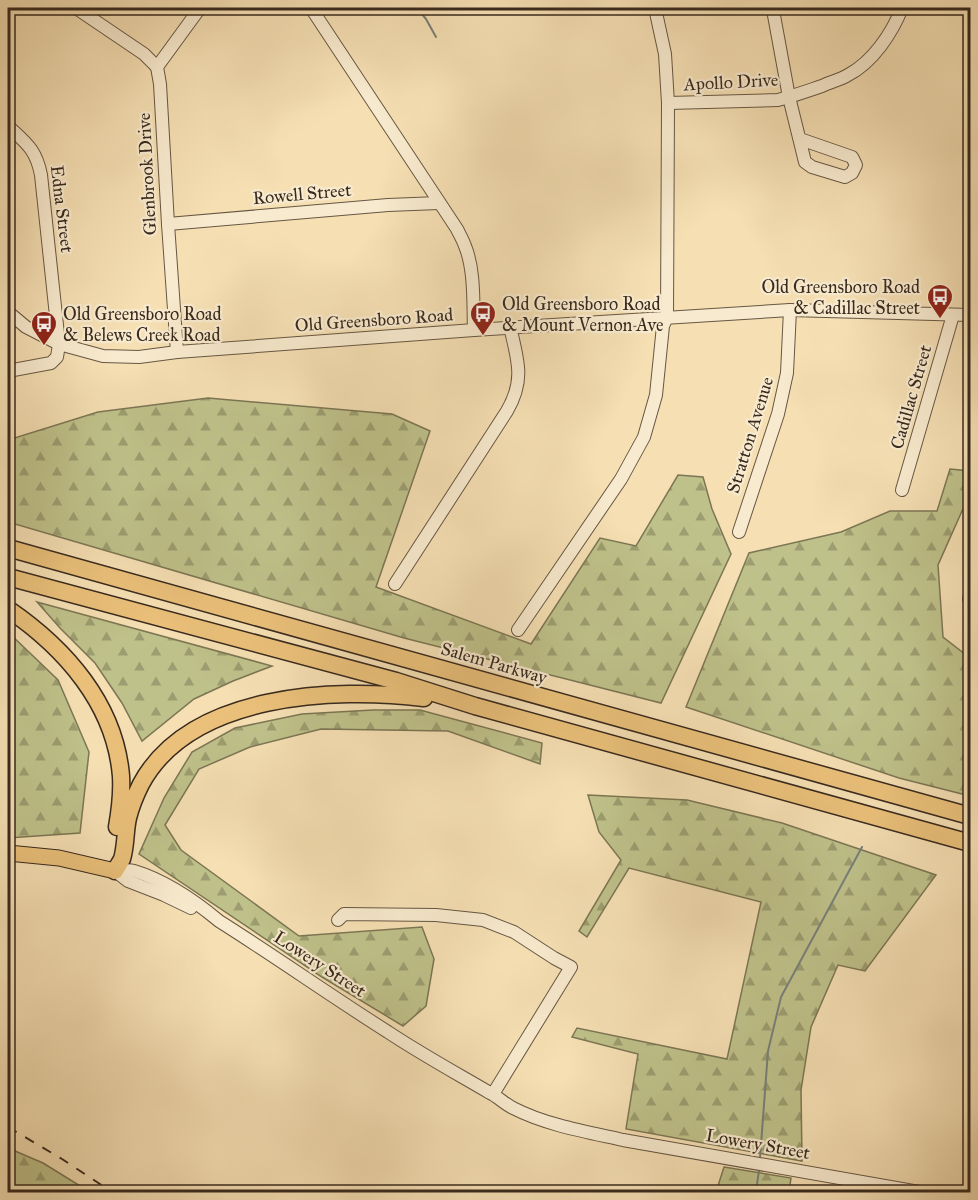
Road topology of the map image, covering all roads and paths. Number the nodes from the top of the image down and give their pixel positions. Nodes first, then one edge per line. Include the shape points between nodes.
1 (76, 8) edge
2 (200, 8) edge
3 (312, 8) edge
4 (656, 8) edge
5 (902, 8) edge
6 (773, 10) dead end
7 (157, 67) junction
8 (789, 97) junction
9 (668, 103) junction
10 (8, 126) edge
11 (800, 139) dead end
12 (439, 203) junction
13 (168, 224) junction
14 (790, 310) junction
15 (8, 312) edge
16 (953, 315) junction
17 (970, 315) edge
18 (667, 317) junction
19 (510, 327) junction
20 (474, 330) junction
21 (59, 344) junction
22 (177, 352) junction
23 (8, 371) edge
24 (902, 490) dead end
25 (739, 532) dead end
26 (8, 548) edge
27 (8, 577) edge
28 (395, 584) dead end
29 (8, 609) edge
30 (519, 630) dead end
31 (475, 706) junction
32 (970, 816) edge
33 (970, 843) edge
34 (8, 853) edge
35 (115, 871) junction
36 (338, 920) dead end
37 (493, 1094) junction
38 (919, 1192) edge

1 - 7 street
2 - 7 street
3 - 12 street
4 - 9 street via 665,54
5 - 8 street, Apollo Drive via 890,33 858,69
6 - 8 street
7 - 13 street, Glenbrook Drive
8 - 9 street, Apollo Drive
8 - 11 street
9 - 18 street
10 - 21 street, Edna Street via 30,146 38,160
12 - 13 street, Rowell Street
12 - 20 street via 457,229 468,256
13 - 22 street, Glenbrook Drive
14 - 16 street, Old Greensboro Road
14 - 18 street, Old Greensboro Road
14 - 25 street, Stratton Avenue via 787,373 778,414
15 - 21 street, Old Greensboro Road via 26,327
16 - 17 street, Old Greensboro Road
16 - 24 street, Cadillac Street
18 - 19 street, Old Greensboro Road
18 - 30 street via 656,395 644,437 621,479
19 - 20 street, Old Greensboro Road
19 - 28 street via 518,357 515,396
20 - 22 street, Old Greensboro Road
21 - 22 street, Old Greensboro Road via 103,356
21 - 23 street via 57,357 51,363
26 - 32 highway, Salem Parkway
27 - 31 highway via 396,681
29 - 35 highway via 70,662 107,721 121,778
31 - 33 highway
31 - 35 highway via 409,696 342,694 244,709 200,726 166,752 136,794 122,859
34 - 35 main road, Lowery Street via 59,858
35 - 37 street, Lowery Street via 132,870 168,886 389,1033
36 - 37 street via 344,914 483,920 514,932 571,967
37 - 38 street, Lowery Street via 590,1131 633,1142

